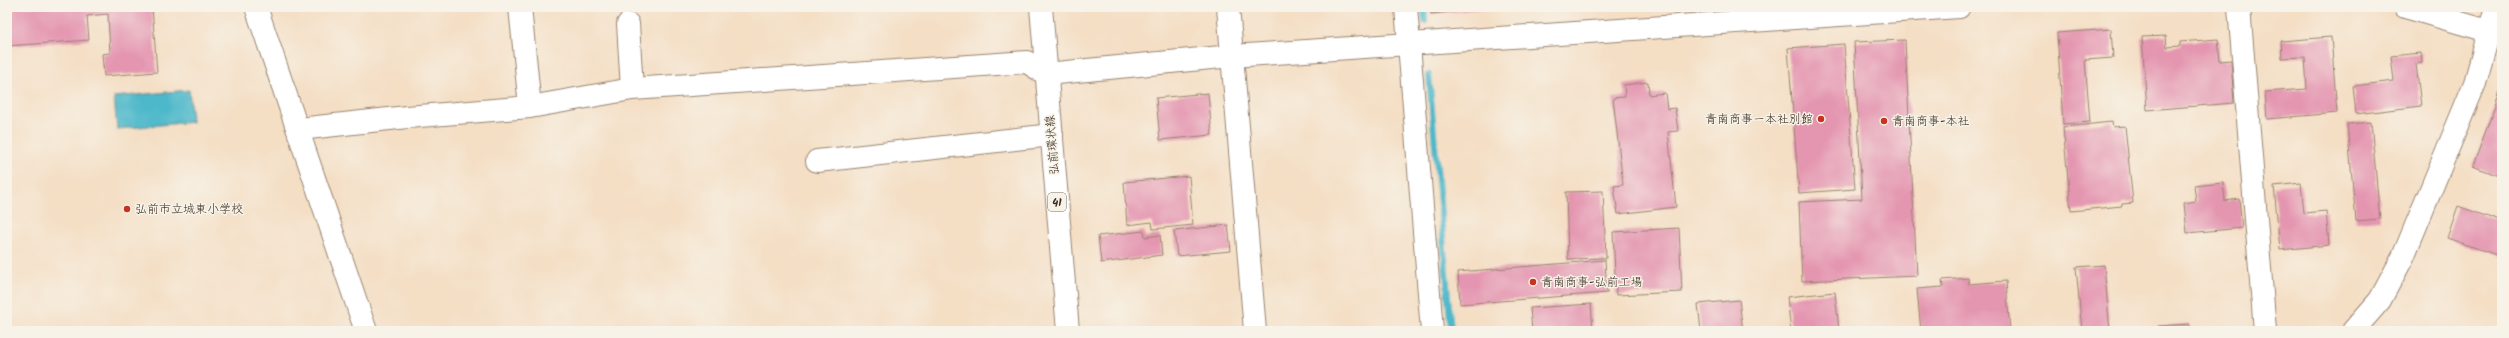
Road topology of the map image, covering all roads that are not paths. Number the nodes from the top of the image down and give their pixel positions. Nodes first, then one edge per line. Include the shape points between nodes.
1 (256, 7) edge
2 (520, 7) edge
3 (1041, 7) edge
4 (1228, 7) edge
5 (1406, 7) edge
6 (1959, 7) edge
7 (2239, 7) edge
8 (2405, 7) edge
9 (2496, 7) edge
10 (628, 24) dead end
11 (2495, 33) edge
12 (1409, 45) junction
13 (1232, 56) junction
14 (1046, 74) junction
15 (632, 89) junction
16 (530, 106) junction
17 (299, 129) junction
18 (1052, 136) junction
19 (817, 161) dead end
20 (366, 331) edge
21 (1068, 331) edge
22 (1255, 331) edge
23 (1432, 331) edge
24 (2265, 331) edge
25 (2353, 331) edge

1 - 17 street
2 - 16 street
3 - 14 street, 弘前環状線 / 41
4 - 13 street
5 - 12 street
6 - 12 street
7 - 24 street
8 - 11 street
9 - 11 street
10 - 15 street
11 - 25 street via 2402,257 2380,300
12 - 13 street
12 - 23 street
13 - 14 street
13 - 22 street
14 - 15 street via 1027,62
14 - 18 street, 弘前環状線 / 41
15 - 16 street
16 - 17 street
17 - 20 street
18 - 19 street
18 - 21 street, 弘前環状線 / 41

